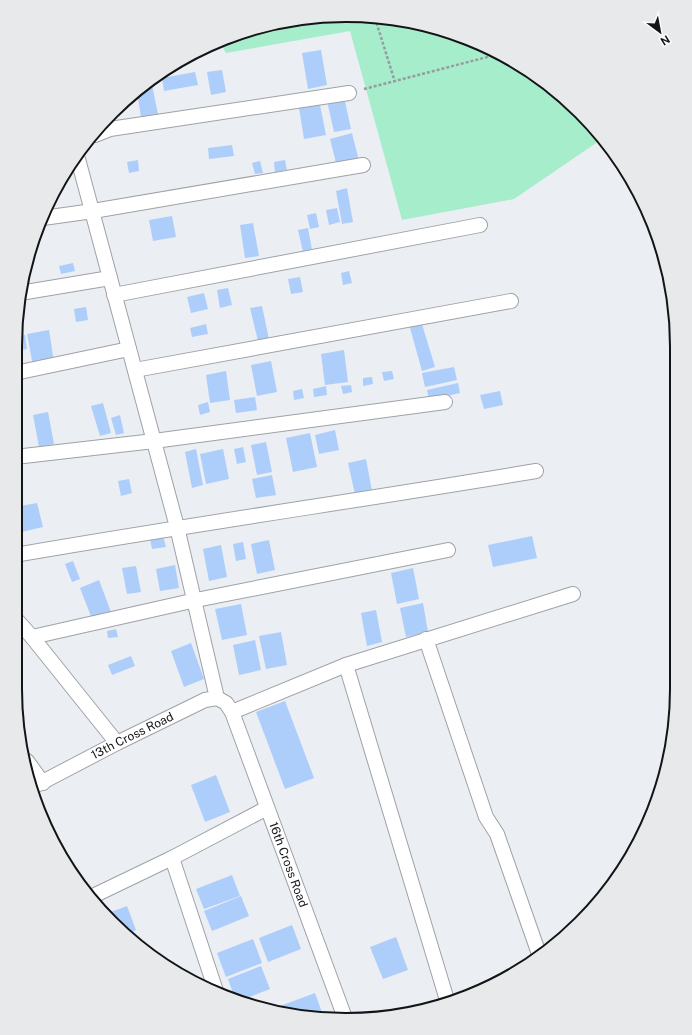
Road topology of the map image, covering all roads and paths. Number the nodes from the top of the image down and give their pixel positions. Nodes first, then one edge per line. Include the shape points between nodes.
1 (376, 24) edge
2 (491, 56) edge
3 (395, 82) junction
4 (349, 93) joint
5 (102, 132) edge
6 (79, 163) edge
7 (363, 165) dead end
8 (93, 211) junction
9 (49, 217) edge
10 (480, 226) dead end
11 (110, 278) junction
12 (27, 293) edge
13 (114, 295) junction
14 (511, 301) dead end
15 (129, 350) junction
16 (135, 370) junction
17 (22, 372) edge
18 (445, 402) dead end
19 (154, 441) junction
20 (22, 456) edge
21 (536, 471) dead end
22 (177, 527) junction
23 (448, 550) dead end
24 (22, 554) edge
25 (572, 594) dead end
26 (196, 600) junction
27 (22, 626) edge
28 (32, 637) junction
29 (426, 639) junction
30 (346, 666) junction
31 (217, 698) junction
32 (232, 712) junction
33 (117, 743) junction
34 (37, 786) edge
35 (267, 808) junction
36 (172, 858) junction
37 (95, 894) edge
38 (538, 950) edge
39 (214, 985) edge
40 (446, 997) edge
41 (342, 1013) edge

1 - 3 path
2 - 3 path
3 - 4 path
4 - 5 street
6 - 8 street
7 - 8 street
8 - 9 street
8 - 11 street
10 - 13 street
11 - 12 street
11 - 13 street
13 - 15 street
14 - 16 street
15 - 16 street
15 - 17 street
16 - 19 street
18 - 19 street
19 - 20 street
19 - 22 street
21 - 22 street
22 - 24 street
22 - 26 street
23 - 26 street
25 - 29 street
26 - 28 street
26 - 31 street
27 - 28 street
28 - 33 street
29 - 30 street
29 - 38 street via 486,817 496,834
30 - 32 street
30 - 40 street
31 - 32 street via 226,703
31 - 33 street, 13th Cross Road via 205,700
32 - 35 street, 16th Cross Road
33 - 34 street, 13th Cross Road
35 - 36 street
35 - 41 street, 16th Cross Road
36 - 37 street
36 - 39 street

